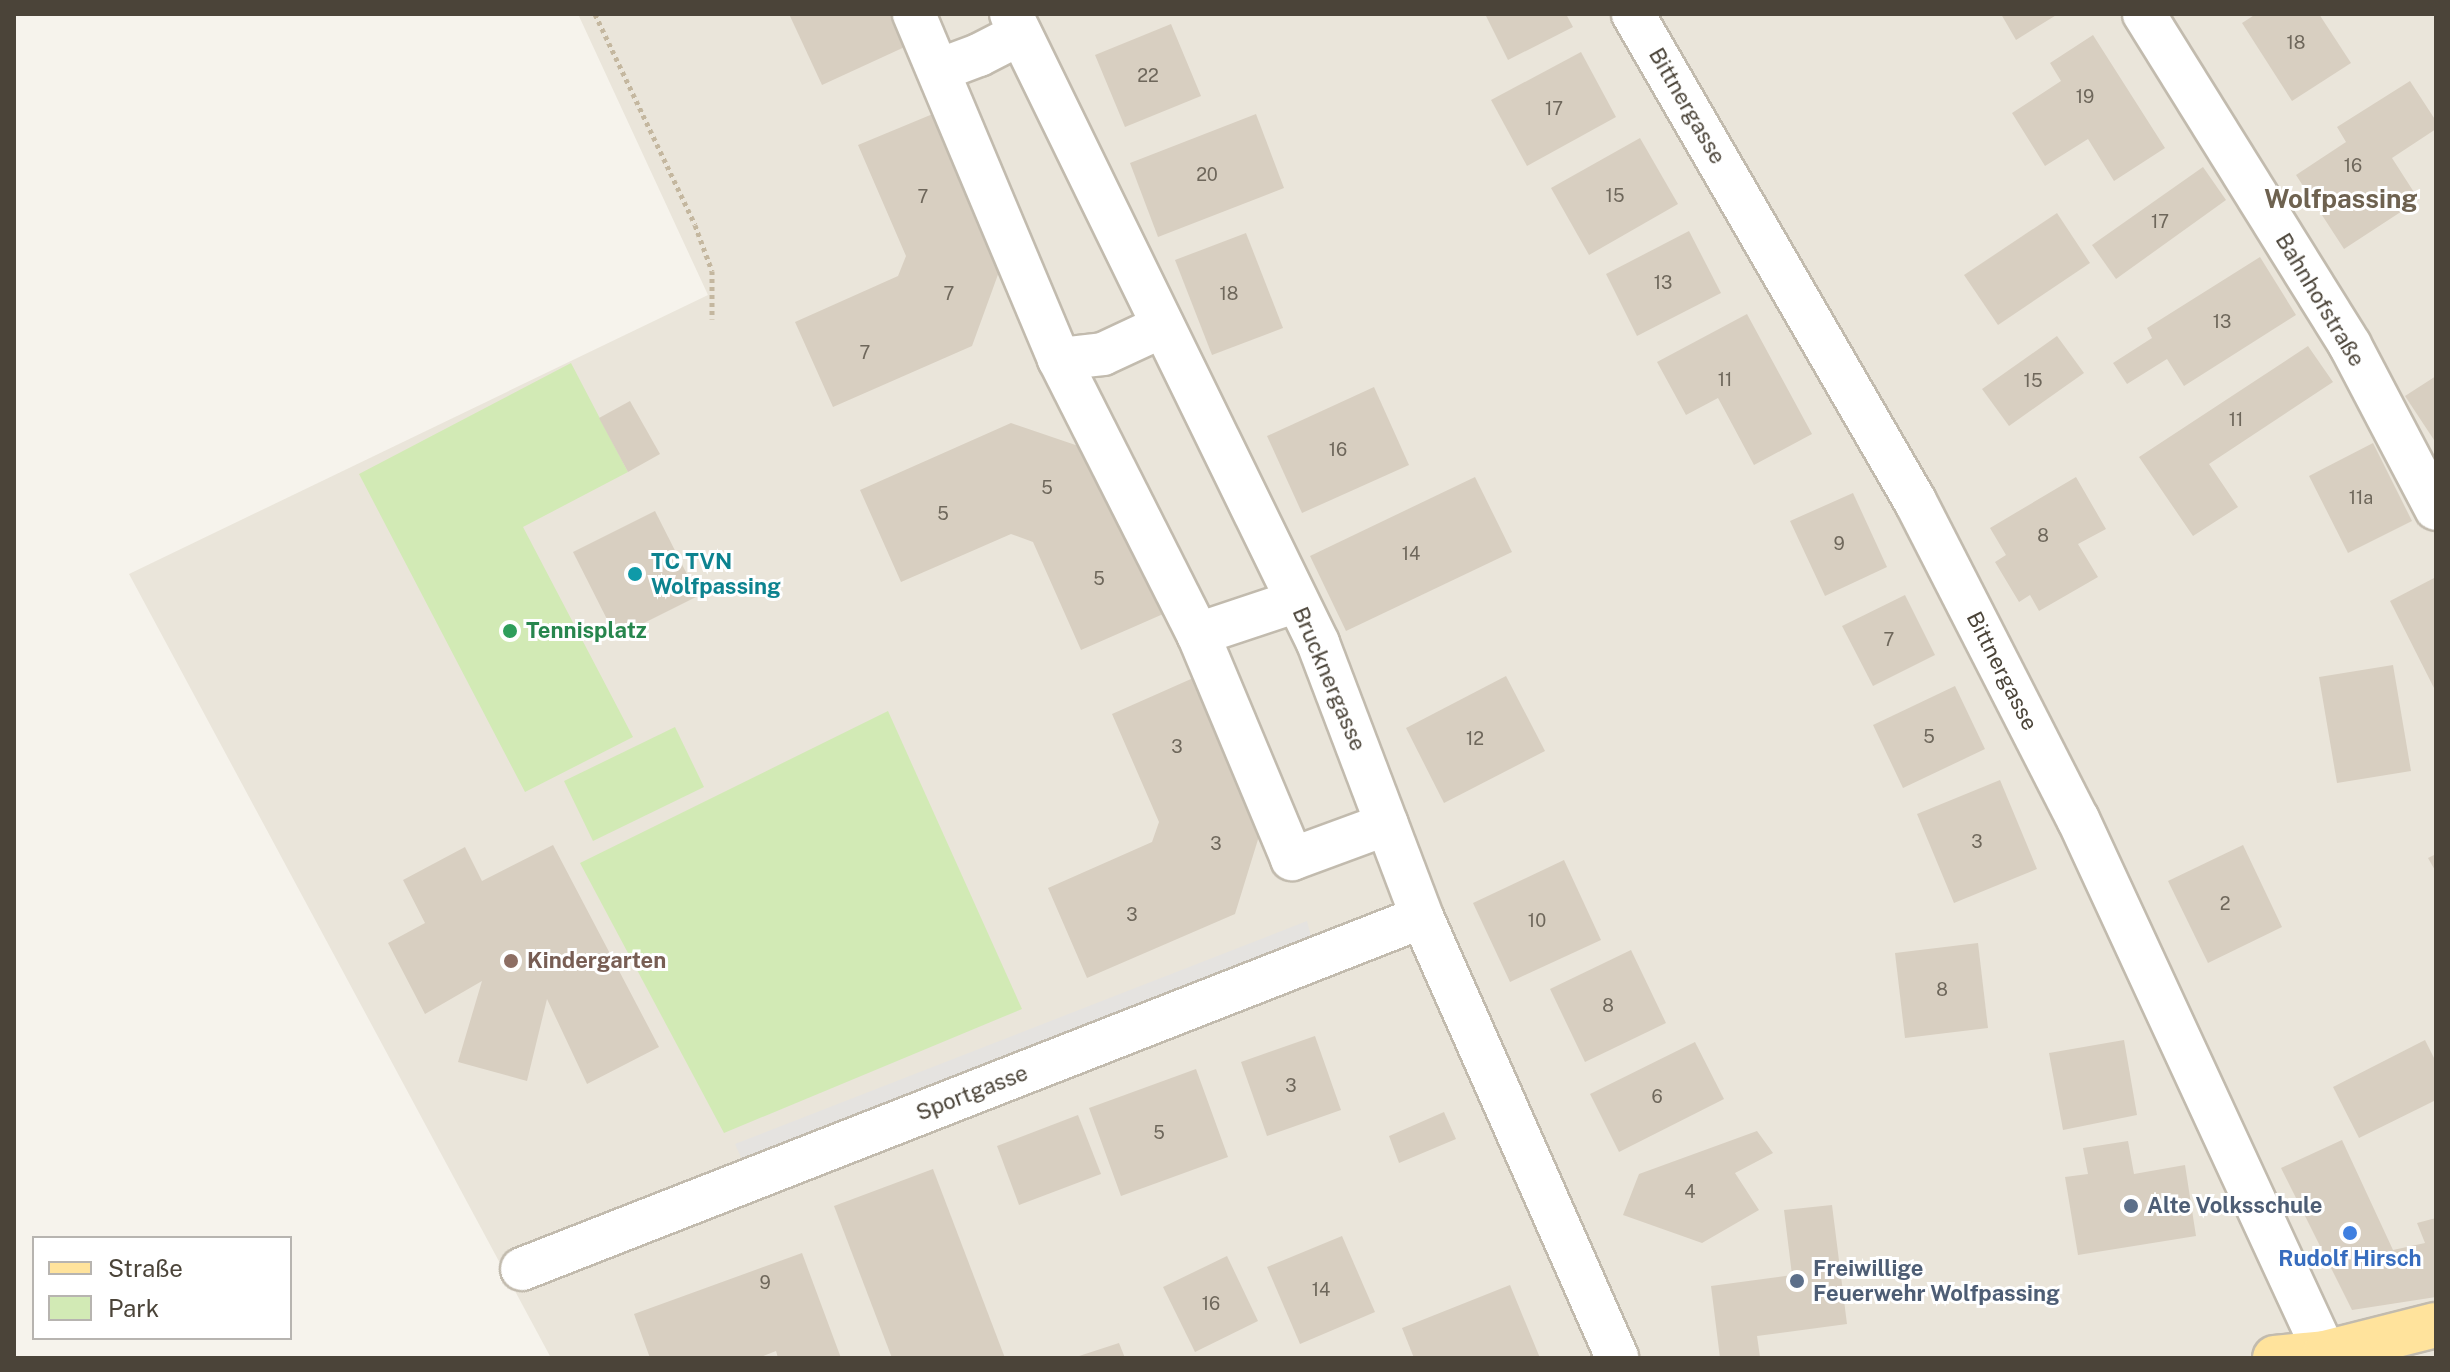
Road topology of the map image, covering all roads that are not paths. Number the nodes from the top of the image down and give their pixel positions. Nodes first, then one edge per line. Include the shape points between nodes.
1 (914, 14) edge
2 (1633, 14) edge
3 (2144, 14) edge
4 (1016, 24) edge
5 (939, 70) junction
6 (1163, 326) junction
7 (1059, 359) junction
8 (2436, 509) edge
9 (1297, 601) junction
10 (1198, 634) junction
11 (1387, 824) junction
12 (1422, 917) junction
13 (522, 1269) dead end
14 (2426, 1337) edge
15 (2325, 1353) junction
16 (1617, 1358) edge
17 (2275, 1358) edge

1 - 5 street
2 - 15 street, Bittnergasse via 1922,515 2078,819
3 - 8 street, Bahnhofstraße via 2350,345
4 - 5 street via 979,55
4 - 6 street, Brucknergasse
5 - 7 street
6 - 7 street via 1103,354
6 - 9 street, Brucknergasse
7 - 10 street
9 - 10 street
9 - 11 street, Brucknergasse
10 - 11 street via 1292,859
11 - 12 street, Brucknergasse
12 - 13 street, Sportgasse
12 - 16 street, Brucknergasse
14 - 15 main road
15 - 17 main road

